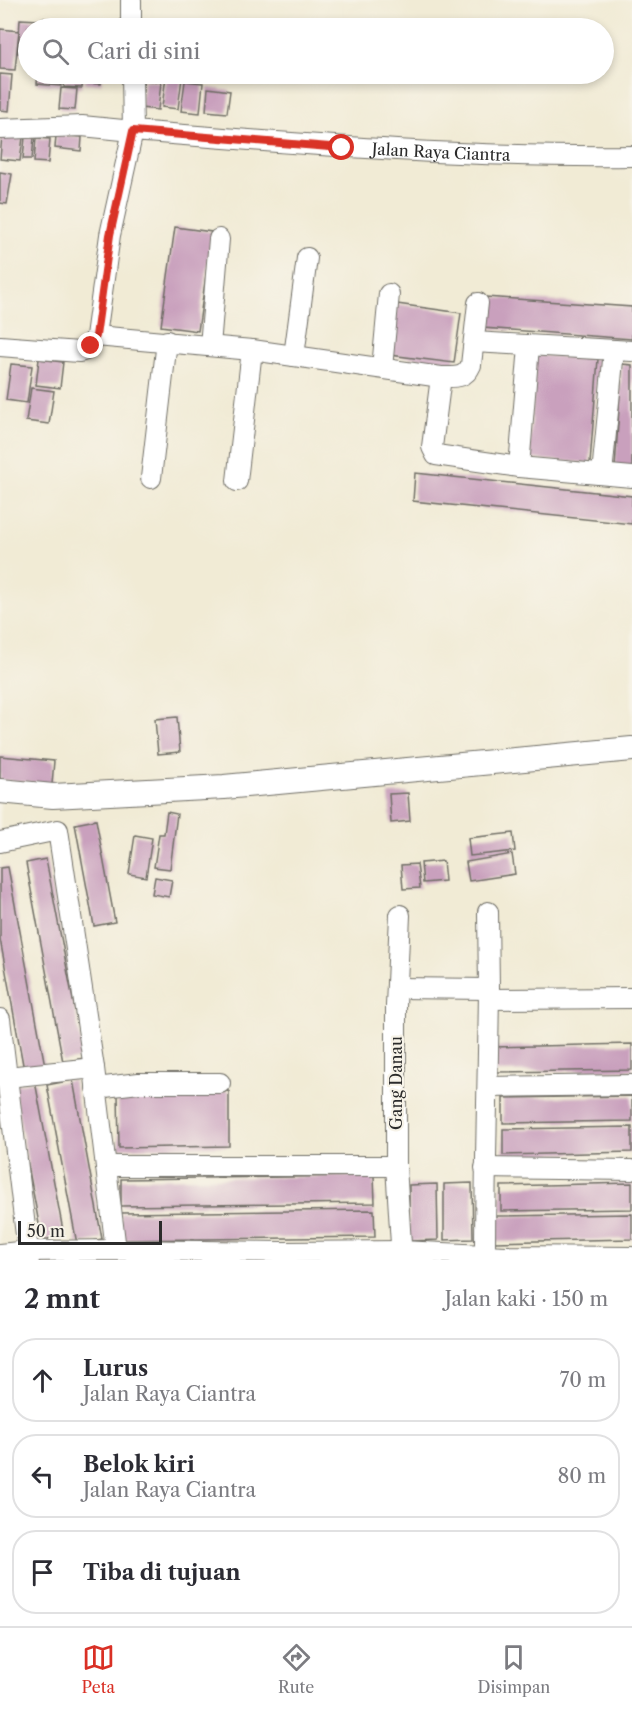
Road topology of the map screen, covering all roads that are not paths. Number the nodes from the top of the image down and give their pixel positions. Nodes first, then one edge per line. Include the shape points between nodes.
1 (131, 0) edge
2 (131, 18) edge
3 (132, 84) edge
4 (0, 129) edge
5 (133, 131) junction
6 (632, 156) edge
7 (219, 239) dead end
8 (307, 258) dead end
9 (389, 294) dead end
10 (478, 303) dead end
11 (96, 336) junction
12 (167, 341) junction
13 (474, 342) junction
14 (0, 346) edge
15 (210, 346) junction
16 (529, 346) junction
17 (252, 350) junction
18 (623, 350) edge
19 (294, 356) junction
20 (382, 368) junction
21 (441, 377) junction
22 (519, 467) junction
23 (602, 474) junction
24 (632, 477) edge
25 (151, 478) dead end
26 (237, 481) dead end
27 (632, 749) edge
28 (0, 791) edge
29 (0, 842) edge
30 (488, 912) dead end
31 (400, 915) dead end
32 (397, 988) junction
33 (489, 994) junction
34 (632, 998) edge
35 (0, 1019) edge
36 (7, 1077) junction
37 (95, 1078) junction
38 (220, 1083) dead end
39 (632, 1085) edge
40 (489, 1087) junction
41 (396, 1166) junction
42 (107, 1167) junction
43 (485, 1168) junction
44 (632, 1170) edge
45 (116, 1250) junction
46 (0, 1254) edge
47 (28, 1256) edge
48 (284, 1256) edge
49 (402, 1256) edge
50 (485, 1256) junction
51 (632, 1257) edge
52 (506, 1258) edge
53 (594, 1258) edge

1 - 2 street
3 - 5 street
4 - 5 street, Jalan Raya Ciantra via 82,126
5 - 6 street, Jalan Raya Ciantra via 342,148 554,157
5 - 11 street via 110,235
7 - 15 street
8 - 19 street
9 - 20 street
10 - 13 street
11 - 12 street
11 - 14 street via 83,352
12 - 15 street
12 - 25 street
13 - 16 street
13 - 21 street via 466,374
15 - 17 street
16 - 18 street
16 - 22 street
17 - 19 street
17 - 26 street
18 - 23 street
19 - 20 street
20 - 21 street
21 - 22 street via 434,453
22 - 23 street
23 - 24 street
27 - 28 street via 224,787 53,796
29 - 37 street via 58,830
30 - 33 street
31 - 32 street, Gang Danau
32 - 33 street
32 - 41 street, Gang Danau
33 - 34 street
33 - 40 street
35 - 36 street
36 - 37 street
36 - 47 street
37 - 38 street via 139,1083
37 - 42 street
39 - 40 street
40 - 43 street
41 - 42 street
41 - 49 street, Gang Danau
42 - 45 street
43 - 44 street
43 - 50 street
45 - 47 street
45 - 48 street
46 - 47 street
48 - 49 street
49 - 50 street
50 - 52 street
51 - 53 street
52 - 53 street

